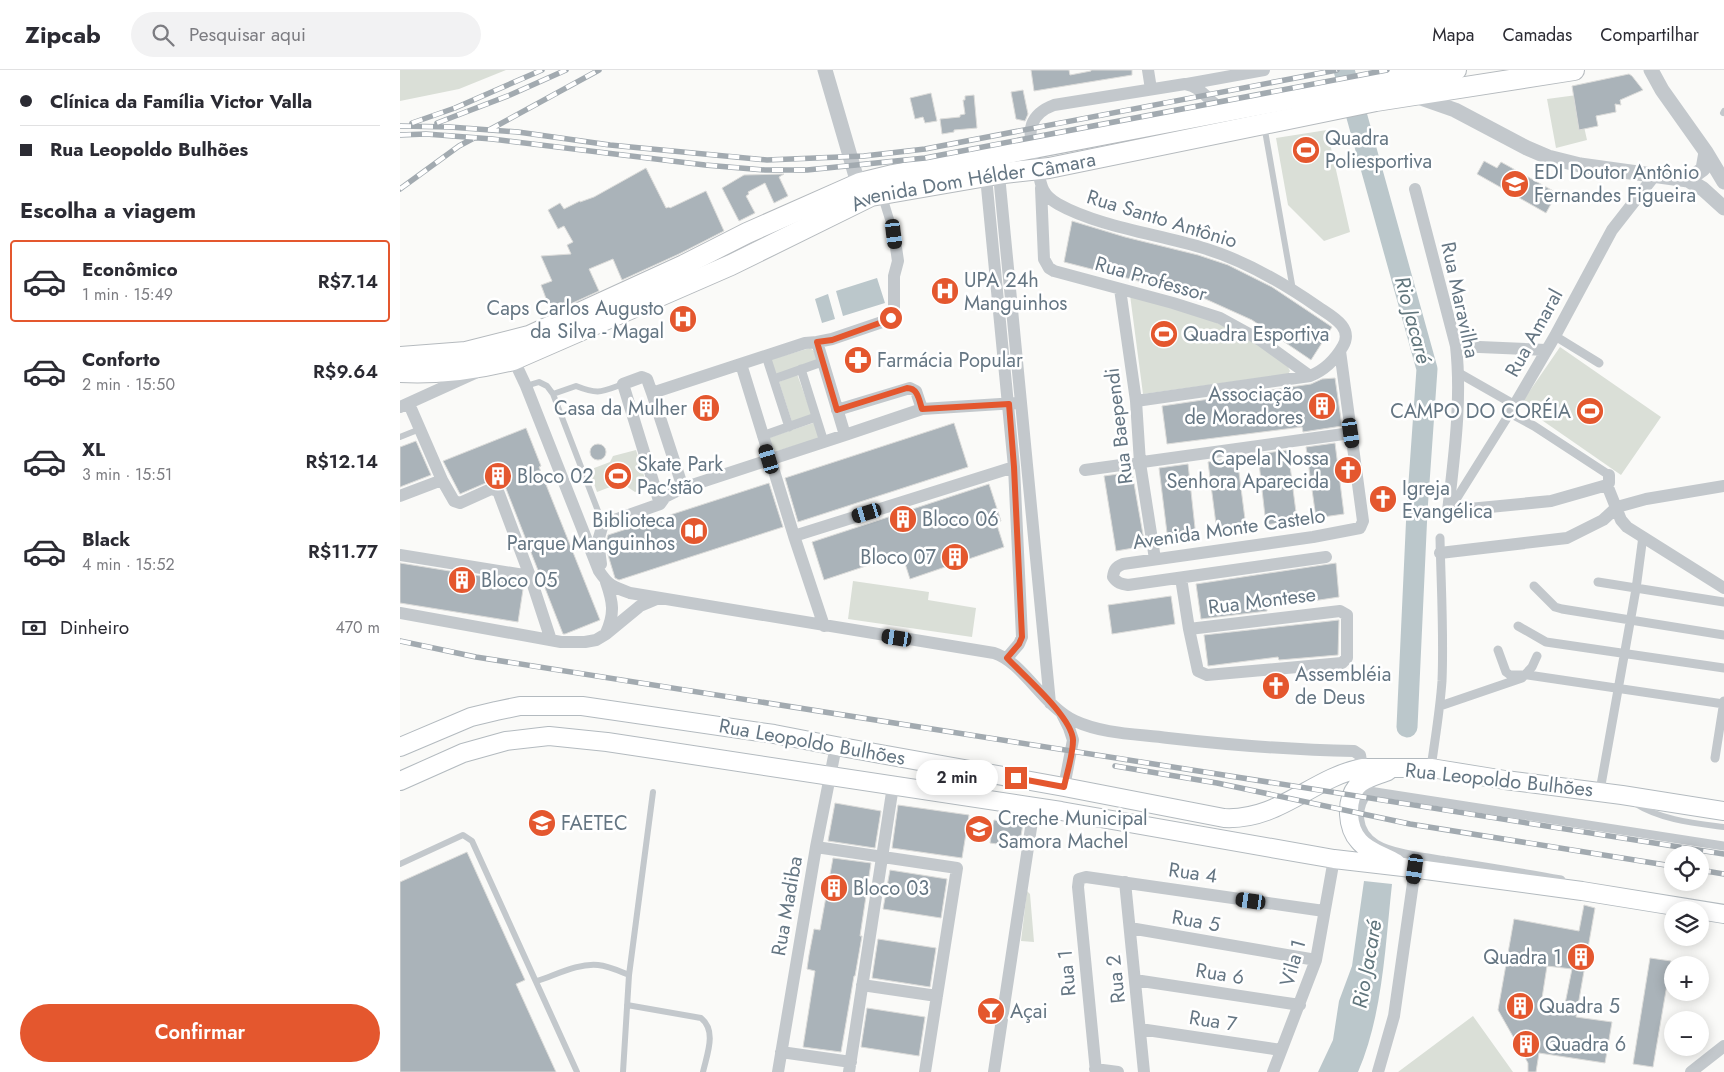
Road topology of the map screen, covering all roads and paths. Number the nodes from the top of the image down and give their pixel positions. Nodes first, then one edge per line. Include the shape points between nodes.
1 (826, 70) edge
2 (1148, 70) edge
3 (1264, 70) edge
4 (1452, 70) edge
5 (1574, 70) edge
6 (1651, 70) edge
7 (1381, 78) edge
8 (1184, 84) junction
9 (1151, 89) junction
10 (1414, 95) junction
11 (1316, 104) junction
12 (1225, 111) junction
13 (1264, 124) junction
14 (1033, 149) junction
15 (1706, 152) junction
16 (1043, 175) junction
17 (1655, 175) junction
18 (992, 176) junction
19 (1688, 180) junction
20 (1724, 182) edge
21 (1415, 189) dead end
22 (871, 191) junction
23 (1724, 208) edge
24 (894, 234) joint
25 (1120, 289) junction
26 (1294, 292) junction
27 (1555, 336) junction
28 (817, 342) junction
29 (1456, 346) junction
30 (1546, 350) junction
31 (510, 351) junction
32 (1340, 351) junction
33 (766, 356) junction
34 (400, 357) edge
35 (822, 362) junction
36 (1600, 363) dead end
37 (740, 364) junction
38 (487, 366) junction
39 (800, 370) junction
40 (400, 372) edge
41 (1457, 372) junction
42 (1310, 376) junction
43 (774, 379) junction
44 (623, 384) junction
45 (526, 386) junction
46 (652, 393) junction
47 (552, 394) junction
48 (1136, 400) junction
49 (1015, 403) junction
50 (405, 406) edge
51 (922, 409) junction
52 (1513, 409) junction
53 (837, 410) junction
54 (816, 418) junction
55 (789, 427) junction
56 (420, 430) junction
57 (1351, 433) junction
58 (845, 434) junction
59 (762, 436) junction
60 (400, 437) edge
61 (824, 442) junction
62 (769, 459) junction
63 (1140, 463) junction
64 (1014, 467) junction
65 (1085, 470) dead end
66 (442, 480) junction
67 (1608, 480) junction
68 (1724, 486) edge
69 (683, 488) junction
70 (400, 496) edge
71 (660, 504) junction
72 (1617, 507) junction
73 (1448, 511) junction
74 (1363, 521) joint
75 (603, 524) junction
76 (794, 536) junction
77 (1643, 536) junction
78 (1440, 538) dead end
79 (1440, 553) junction
80 (400, 555) edge
81 (1326, 557) dead end
82 (1156, 559) junction
83 (530, 576) junction
84 (1181, 578) junction
85 (605, 579) junction
86 (1598, 582) dead end
87 (1534, 586) dead end
88 (1724, 588) edge
89 (1636, 589) junction
90 (659, 598) junction
91 (1724, 602) edge
92 (400, 613) edge
93 (1630, 620) junction
94 (824, 626) junction
95 (1518, 626) dead end
96 (1189, 629) junction
97 (606, 634) junction
98 (1724, 635) edge
99 (551, 640) junction
100 (1498, 650) dead end
101 (1624, 653) junction
102 (1537, 656) dead end
103 (1007, 658) junction
104 (1724, 668) edge
105 (1524, 676) junction
106 (1618, 688) junction
107 (1050, 703) junction
108 (1724, 703) edge
109 (1440, 706) junction
110 (1062, 714) junction
111 (836, 746) junction
112 (400, 747) edge
113 (1715, 758) dead end
114 (1362, 768) junction
115 (1431, 768) junction
116 (1394, 769) junction
117 (830, 776) junction
118 (400, 781) edge
119 (1601, 785) dead end
120 (893, 786) junction
121 (1064, 787) junction
122 (653, 792) dead end
123 (1622, 795) junction
124 (1034, 808) junction
125 (1724, 811) edge
126 (1724, 827) edge
127 (816, 846) junction
128 (1724, 846) edge
129 (882, 857) junction
130 (1334, 859) junction
131 (400, 864) edge
132 (1409, 868) junction
133 (1086, 876) joint
134 (1125, 882) junction
135 (1724, 906) edge
136 (1324, 911) junction
137 (1724, 914) edge
138 (1130, 928) junction
139 (1316, 960) junction
140 (629, 975) junction
141 (1135, 980) junction
142 (537, 981) junction
143 (862, 985) junction
144 (937, 996) junction
145 (626, 1005) junction
146 (1300, 1005) junction
147 (1140, 1029) junction
148 (1724, 1046) edge
149 (1280, 1050) junction
150 (781, 1052) junction
151 (850, 1067) edge
152 (1095, 1071) edge
153 (577, 1072) edge
154 (623, 1072) edge
155 (703, 1072) edge
156 (778, 1072) edge
157 (925, 1072) edge
158 (994, 1072) edge
159 (1118, 1072) edge
160 (1144, 1072) edge
161 (1273, 1072) edge
162 (1378, 1072) edge
163 (1691, 1072) edge

1 - 22 street via 855,173
2 - 9 street
3 - 8 street
4 - 7 main road, Avenida Dom Hélder Câmara
5 - 10 main road, Avenida Dom Hélder Câmara
6 - 15 street
7 - 11 main road, Avenida Dom Hélder Câmara
8 - 9 street
8 - 12 street via 1193,85
9 - 14 street via 1047,107 1032,124
10 - 11 main road, Avenida Dom Hélder Câmara via 1364,104
10 - 17 street via 1455,110 1548,157 1580,166
11 - 12 main road, Avenida Dom Hélder Câmara
11 - 13 main road, Avenida Dom Hélder Câmara
12 - 14 main road, Avenida Dom Hélder Câmara
13 - 16 main road, Avenida Dom Hélder Câmara
13 - 26 lane
14 - 16 street, Rua Santo Antônio
14 - 22 main road, Avenida Dom Hélder Câmara via 893,175
15 - 19 street via 1702,169
15 - 20 street
16 - 18 main road, Avenida Dom Hélder Câmara
16 - 25 street, Rua Professor via 1044,259 1049,268
16 - 26 street, Rua Santo Antônio via 1047,196 1057,204 1084,216 1230,257
17 - 19 street
17 - 27 street, Rua Amaral via 1612,230
18 - 22 main road, Avenida Dom Hélder Câmara
18 - 49 street
19 - 23 street
21 - 29 street, Rua Maravilha
22 - 24 street
22 - 31 main road, Avenida Dom Hélder Câmara via 730,265
24 - 28 street via 898,261 891,318 832,340
25 - 42 street, Rua Professor via 1220,318 1260,340
25 - 48 street, Rua Baependi
26 - 32 street, Rua Santo Antônio via 1345,329 1345,344
27 - 30 street, Rua Amaral
27 - 36 street
28 - 33 street
28 - 35 street
29 - 30 street
29 - 41 street, Rua Maravilha
30 - 52 street, Rua Amaral
31 - 34 main road, Avenida Dom Hélder Câmara
31 - 38 main road, Avenida Dom Hélder Câmara
31 - 45 street
32 - 42 street via 1326,368
32 - 57 street, Rua Santo Antônio
33 - 37 street
33 - 43 street
35 - 39 street
35 - 53 street
37 - 46 street
37 - 59 street
38 - 40 main road, Avenida Dom Hélder Câmara
38 - 50 street
39 - 43 street
39 - 54 street
41 - 52 street
41 - 73 street, Rua Maravilha via 1458,408
42 - 48 street
43 - 55 street
44 - 46 street via 642,377 647,379
44 - 47 lane via 599,393 576,386
44 - 71 street
45 - 47 lane via 539,382
45 - 85 street
46 - 69 street
47 - 75 lane
48 - 63 street, Rua Baependi
49 - 51 street
49 - 64 street
49 - 107 street
50 - 56 street
51 - 53 street via 916,391 907,388
51 - 58 street
52 - 67 street
52 - 73 street, Rua Amaral
53 - 58 street
54 - 55 street
54 - 61 street
55 - 59 street
56 - 60 lane
56 - 66 street
57 - 63 street
57 - 74 street, Rua Santo Antônio
58 - 61 street
59 - 62 street
61 - 62 street
62 - 69 street
62 - 76 street
63 - 65 street
63 - 82 street, Rua Baependi
64 - 76 street
64 - 103 street via 1022,637
66 - 70 street
66 - 83 street via 457,503 491,489 498,491
67 - 72 street
67 - 73 street via 1551,501
68 - 72 street
69 - 71 street via 665,497
71 - 75 street
72 - 77 street via 1624,524
72 - 79 street via 1603,520 1567,538
74 - 82 street, Avenida Monte Castelo via 1360,528 1313,537
75 - 85 street via 598,541
76 - 94 street
77 - 88 street
77 - 89 street
78 - 79 street
79 - 109 street
80 - 83 street
81 - 84 street, Avenida Monte Castelo
82 - 84 street, Avenida Monte Castelo via 1123,564 1117,567 1113,577 1120,584 1128,585
83 - 99 street
84 - 96 street
85 - 90 street via 630,593
85 - 97 street via 613,602
86 - 89 street
87 - 93 street via 1555,607
89 - 91 street
89 - 93 street
90 - 94 street
90 - 97 street via 640,606
92 - 99 street
93 - 98 street
93 - 101 street
94 - 103 street via 994,653
95 - 101 street via 1546,642
96 - 96 street, Rua Montese via 1198,671 1207,675 1342,663 1347,658 1347,615 1340,611
97 - 99 street via 585,642
100 - 105 street via 1510,675
101 - 104 street
101 - 106 street
102 - 105 street
103 - 107 street
105 - 106 street
105 - 109 street
106 - 108 street
106 - 119 street
107 - 110 street
108 - 113 street
109 - 115 street
110 - 114 street via 1077,722 1115,732 1253,747 1354,751 1360,755
110 - 121 street via 1073,740
111 - 112 main road, Rua Leopoldo Bulhões via 582,706 520,706 470,717
111 - 117 street, Rua Madiba
111 - 121 main road, Rua Leopoldo Bulhões
114 - 116 main road, Rua Leopoldo Bulhões
114 - 121 main road, Rua Leopoldo Bulhões via 1323,783 1283,806 1237,819
115 - 116 main road, Rua Leopoldo Bulhões
115 - 123 main road, Rua Leopoldo Bulhões
116 - 132 main road via 1356,787 1350,807 1350,822 1359,842
117 - 118 main road, Rua Leopoldo Bulhões via 548,736 506,741 463,753
117 - 120 main road, Rua Leopoldo Bulhões
117 - 127 street, Rua Madiba
120 - 124 main road, Rua Leopoldo Bulhões
120 - 129 street
122 - 140 lane
123 - 125 main road, Rua Leopoldo Bulhões
123 - 126 lane via 1642,808 1670,818
124 - 130 main road, Rua Leopoldo Bulhões
124 - 158 street
127 - 129 street
127 - 150 street, Rua Madiba
128 - 135 street via 1369,791 1358,814 1369,839 1394,851
129 - 143 street
129 - 144 street via 957,868
130 - 132 main road, Rua Leopoldo Bulhões
130 - 136 street, Vila 1
131 - 142 lane via 463,835 470,838
132 - 137 main road, Rua Leopoldo Bulhões
132 - 162 street via 1394,1016
133 - 134 street, Rua 4
133 - 152 street, Rua 1 via 1079,879 1078,887
134 - 136 street, Rua 4
134 - 138 street, Rua 2
136 - 139 street, Vila 1
138 - 139 street, Rua 5
138 - 141 street, Rua 2
139 - 146 street, Vila 1
140 - 142 lane via 606,966 590,965
140 - 145 lane
141 - 146 street, Rua 6
141 - 147 street, Rua 2
142 - 153 lane
143 - 144 street
143 - 151 street
144 - 157 street
145 - 154 lane
145 - 155 lane via 701,1018 707,1023 711,1034
146 - 149 street, Vila 1
147 - 149 street, Rua 7
147 - 160 street, Rua 2
148 - 163 street
149 - 161 street, Vila 1
150 - 151 street
150 - 156 street, Rua Madiba
152 - 159 street

